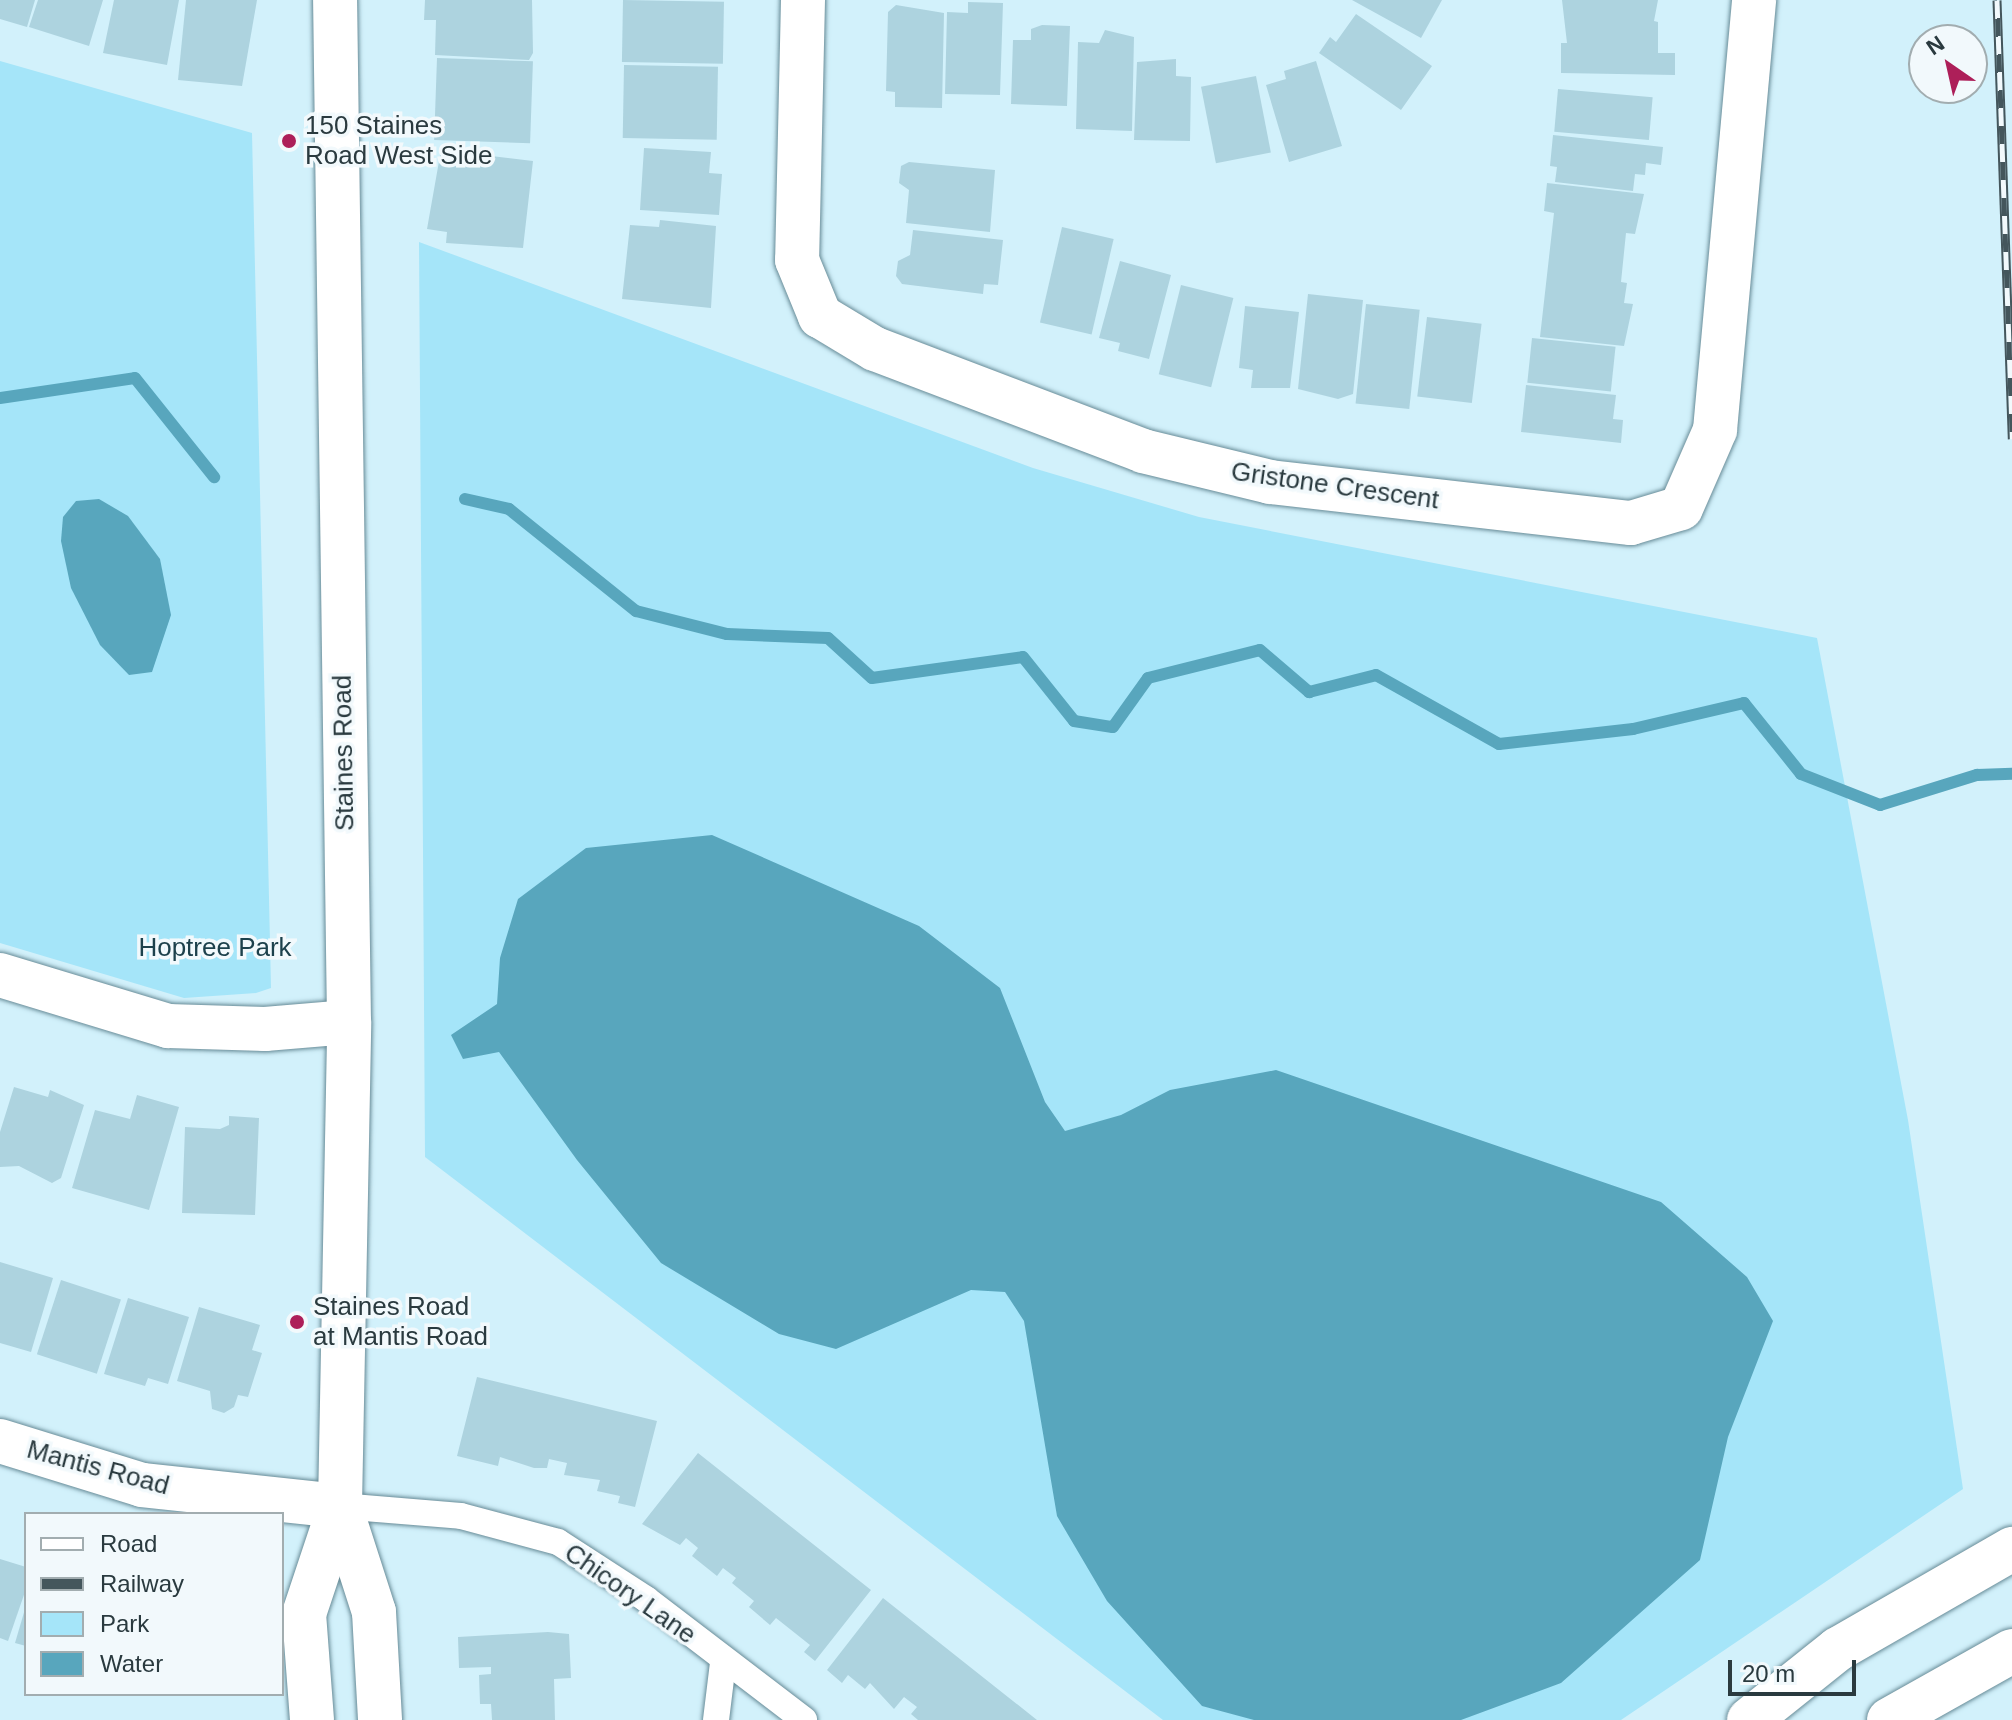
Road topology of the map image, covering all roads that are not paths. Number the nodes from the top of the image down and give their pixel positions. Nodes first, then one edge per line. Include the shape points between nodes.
1 (335, 0) edge
2 (803, 0) edge
3 (1754, 0) edge
4 (0, 975) edge
5 (349, 1022) junction
6 (0, 1441) edge
7 (340, 1506) junction
8 (2012, 1549) edge
9 (2012, 1651) edge
10 (723, 1663) junction
11 (312, 1720) edge
12 (380, 1720) edge
13 (716, 1720) edge
14 (804, 1720) edge
15 (1749, 1720) edge
16 (1889, 1720) edge

1 - 5 street, Staines Road
2 - 3 street, Gristone Crescent via 797,260 820,316 875,349 1143,451 1270,482 1631,523 1681,508 1715,430
4 - 5 street via 168,1026 265,1029
5 - 7 street, Staines Road
6 - 7 street, Mantis Road via 142,1485
7 - 10 lane, Chicory Lane via 461,1516 558,1542 646,1599
7 - 11 street, Staines Road via 304,1614
7 - 12 street, Staines Road via 374,1612
8 - 15 street via 1838,1649
9 - 16 street
10 - 13 lane
10 - 14 lane, Chicory Lane

